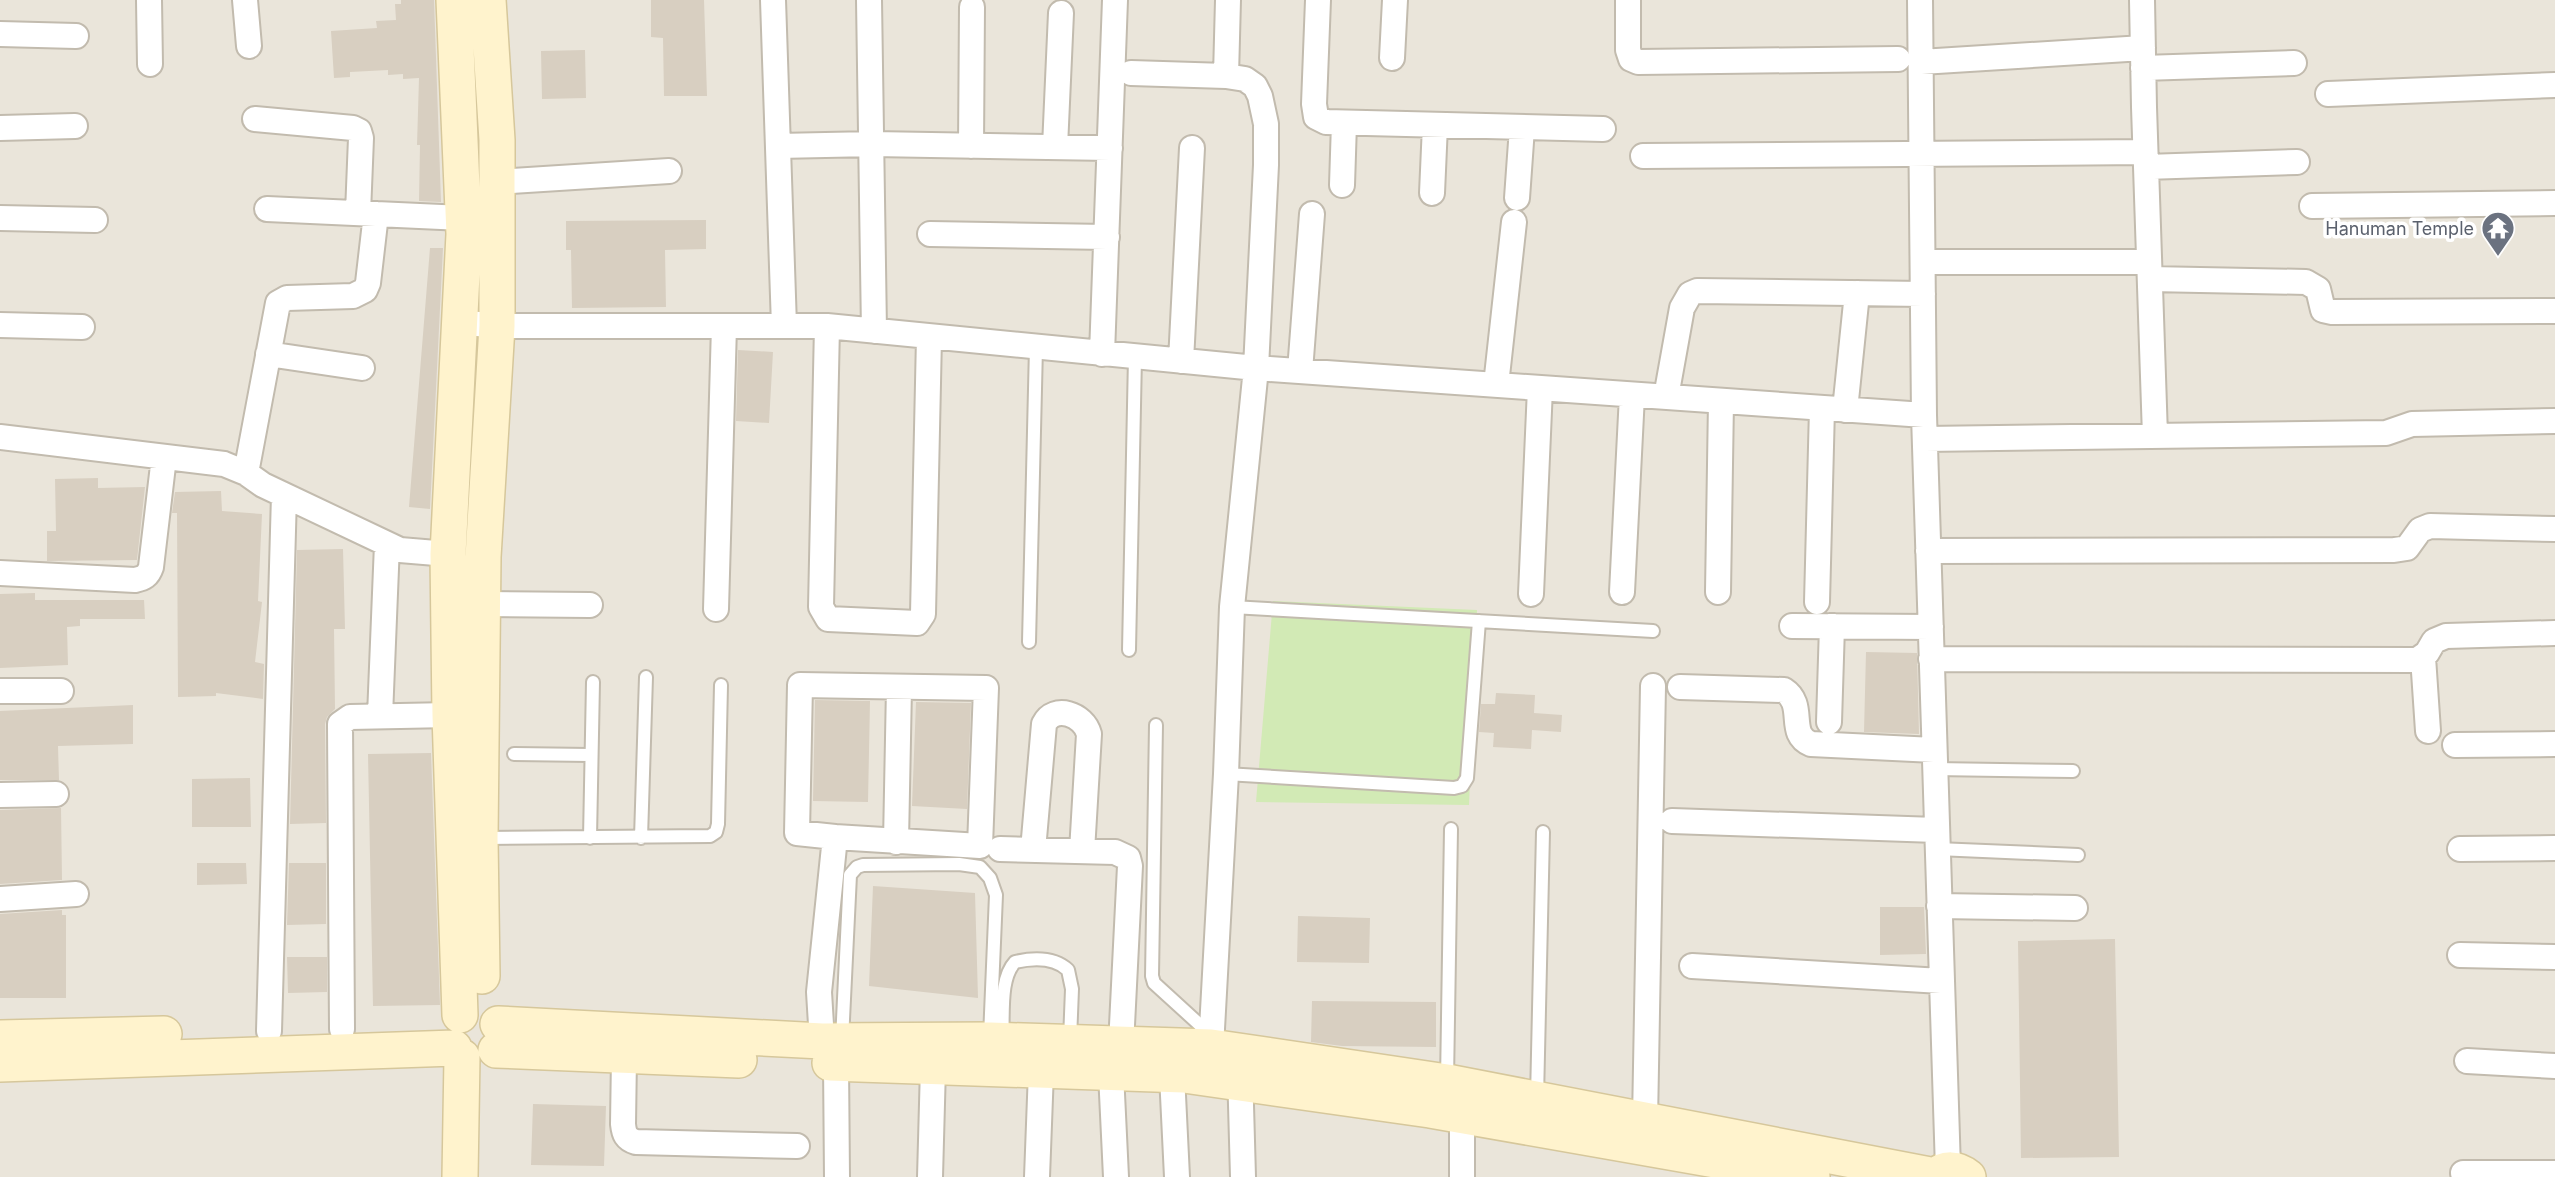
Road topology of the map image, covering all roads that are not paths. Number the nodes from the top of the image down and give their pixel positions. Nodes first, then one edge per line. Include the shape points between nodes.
1 (149, 0) edge
2 (245, 0) edge
3 (454, 0) edge
4 (488, 0) edge
5 (773, 0) edge
6 (869, 0) edge
7 (1115, 0) edge
8 (1228, 0) edge
9 (1318, 0) edge
10 (1395, 0) edge
11 (1628, 0) edge
12 (1920, 0) edge
13 (2142, 0) edge
14 (972, 7) dead end
15 (1061, 13) dead end
16 (0, 34) edge
17 (76, 36) dead end
18 (249, 46) dead end
19 (1392, 58) dead end
20 (2143, 58) junction
21 (1910, 61) junction
22 (2294, 63) dead end
23 (150, 64) dead end
24 (1131, 73) dead end
25 (1226, 76) junction
26 (2555, 85) edge
27 (2328, 93) dead end
28 (256, 119) dead end
29 (1344, 122) junction
30 (75, 125) dead end
31 (1435, 125) junction
32 (0, 128) edge
33 (1522, 128) junction
34 (1603, 129) dead end
35 (873, 144) junction
36 (778, 146) junction
37 (971, 146) junction
38 (1055, 147) junction
39 (1110, 148) junction
40 (1192, 148) dead end
41 (1922, 154) junction
42 (1643, 156) dead end
43 (2145, 160) junction
44 (2297, 162) dead end
45 (669, 171) dead end
46 (497, 182) junction
47 (1342, 185) dead end
48 (1432, 193) dead end
49 (2555, 203) edge
50 (2312, 206) dead end
51 (267, 209) dead end
52 (367, 213) junction
53 (1312, 214) dead end
54 (0, 218) edge
55 (463, 218) junction
56 (95, 220) dead end
57 (930, 234) dead end
58 (1107, 237) junction
59 (1923, 262) junction
60 (2150, 270) junction
61 (1857, 293) junction
62 (1923, 294) junction
63 (2555, 311) edge
64 (459, 322) junction
65 (0, 325) edge
66 (497, 326) junction
67 (724, 326) junction
68 (784, 326) junction
69 (82, 327) dead end
70 (827, 327) junction
71 (874, 331) junction
72 (929, 337) junction
73 (1036, 347) junction
74 (268, 354) junction
75 (1102, 354) junction
76 (1135, 357) junction
77 (1181, 361) junction
78 (362, 368) dead end
79 (1256, 368) junction
80 (1300, 371) junction
81 (1496, 385) junction
82 (1540, 388) junction
83 (1632, 394) junction
84 (1666, 397) junction
85 (1721, 401) junction
86 (1833, 409) junction
87 (2555, 421) edge
88 (1925, 427) junction
89 (2155, 436) junction
90 (0, 437) edge
91 (164, 457) junction
92 (246, 473) junction
93 (284, 495) junction
94 (2555, 529) edge
95 (387, 544) junction
96 (1928, 551) junction
97 (448, 554) junction
98 (0, 573) edge
99 (1622, 592) dead end
100 (1718, 592) dead end
101 (1531, 594) dead end
102 (1817, 602) dead end
103 (483, 604) junction
104 (590, 605) dead end
105 (1232, 607) junction
106 (716, 609) dead end
107 (1479, 621) junction
108 (1792, 626) dead end
109 (1832, 626) junction
110 (1931, 627) junction
111 (1653, 631) dead end
112 (2555, 634) edge
113 (1029, 642) dead end
114 (1129, 650) dead end
115 (2423, 657) junction
116 (1931, 659) junction
117 (646, 677) dead end
118 (593, 682) dead end
119 (721, 685) dead end
120 (1653, 686) dead end
121 (899, 687) junction
122 (1680, 687) dead end
123 (0, 691) edge
124 (61, 691) dead end
125 (450, 715) junction
126 (380, 716) junction
127 (1829, 722) dead end
128 (1156, 725) dead end
129 (2428, 731) dead end
130 (2555, 744) edge
131 (2455, 745) dead end
132 (514, 754) dead end
133 (590, 755) junction
134 (1934, 760) junction
135 (2073, 771) dead end
136 (1226, 774) junction
137 (56, 794) dead end
138 (0, 795) edge
139 (1672, 821) dead end
140 (1451, 829) dead end
141 (1543, 832) dead end
142 (835, 837) junction
143 (480, 838) junction
144 (590, 838) junction
145 (641, 838) junction
146 (1936, 840) junction
147 (896, 842) junction
148 (2555, 848) edge
149 (1000, 849) dead end
150 (2460, 849) dead end
151 (1033, 850) junction
152 (1082, 851) junction
153 (2078, 855) dead end
154 (76, 894) dead end
155 (0, 899) edge
156 (1939, 906) junction
157 (2075, 908) dead end
158 (2460, 955) dead end
159 (2555, 957) edge
160 (1692, 966) dead end
161 (1941, 981) junction
162 (342, 1029) junction
163 (269, 1031) junction
164 (473, 1037) junction
165 (0, 1038) edge
166 (996, 1041) junction
167 (1070, 1044) junction
168 (833, 1048) junction
169 (1226, 1055) junction
170 (624, 1057) junction
171 (1116, 1059) junction
172 (2467, 1061) dead end
173 (0, 1064) edge
174 (2555, 1066) edge
175 (933, 1067) junction
176 (1041, 1071) junction
177 (1171, 1075) junction
178 (1447, 1082) junction
179 (1537, 1100) junction
180 (1462, 1116) junction
181 (1666, 1145) edge
182 (797, 1146) dead end
183 (2463, 1172) dead end
184 (2555, 1173) edge
185 (1954, 1176) edge
186 (460, 1177) edge
187 (481, 1177) edge
188 (837, 1177) edge
189 (933, 1177) edge
190 (1037, 1177) edge
191 (1116, 1177) edge
192 (1177, 1177) edge
193 (1243, 1177) edge
194 (1462, 1177) edge
195 (1812, 1177) edge

1 - 23 street
2 - 18 street
3 - 55 street
4 - 46 street
5 - 36 street
6 - 35 street
7 - 39 street
8 - 25 street
9 - 29 street via 1316,117
10 - 19 street
11 - 21 street via 1628,50 1638,62
12 - 21 street
13 - 20 street
14 - 37 street
15 - 38 street
16 - 17 street
20 - 21 street
20 - 22 street
20 - 43 street
21 - 41 street
24 - 25 street
25 - 79 street via 1255,86 1266,124
26 - 27 street
28 - 52 street via 359,131
29 - 31 street
29 - 47 street
30 - 32 street
31 - 33 street
31 - 48 street
33 - 34 street
33 - 81 street
35 - 36 street
35 - 37 street
35 - 71 street
36 - 68 street
37 - 38 street
38 - 39 street
39 - 58 street
40 - 77 street
41 - 42 street
41 - 43 street
41 - 59 street
43 - 44 street
43 - 60 street
45 - 46 street
46 - 66 street
49 - 50 street
51 - 52 street
52 - 55 street
52 - 74 street via 365,290 353,296 282,300
53 - 80 street
54 - 56 street
55 - 64 street
57 - 58 street
58 - 75 street
59 - 60 street
59 - 62 street
60 - 63 street via 2306,282 2318,289 2323,310 2332,312
60 - 89 street
61 - 62 street
61 - 84 street via 1690,294 1682,308
61 - 86 street
62 - 88 street
64 - 66 street
64 - 97 street
65 - 69 street
66 - 67 street
66 - 103 street
67 - 68 street
67 - 106 street
68 - 70 street
70 - 71 street
70 - 72 street via 821,607 828,619 917,623 923,614
71 - 72 street
72 - 73 street
73 - 75 street
73 - 113 lane
74 - 78 street
74 - 92 street
75 - 76 street
76 - 77 street
76 - 114 lane
77 - 79 street
79 - 80 street
79 - 105 street
80 - 81 street
81 - 82 street
82 - 83 street
82 - 101 street
83 - 84 street
83 - 99 street
84 - 85 street
85 - 86 street
85 - 100 street
86 - 88 street
86 - 102 street
87 - 89 street via 2412,424 2386,433
88 - 89 street
88 - 96 street
90 - 91 street
91 - 92 street via 224,464
91 - 98 street via 151,567 143,579
92 - 93 street
93 - 95 street
93 - 163 street
94 - 96 street via 2430,526 2420,530 2407,548 2395,550
95 - 97 street via 400,550
95 - 126 street
96 - 110 street
97 - 125 street
103 - 104 street
103 - 143 street
105 - 107 lane
105 - 136 street
107 - 111 lane
107 - 136 lane via 1467,778 1462,786
108 - 109 street
109 - 110 street
109 - 127 street
110 - 116 street
112 - 115 street via 2446,636 2434,641
115 - 116 street
115 - 129 street
116 - 134 street
117 - 145 lane
118 - 133 lane
119 - 145 lane via 716,832 701,838
120 - 181 street
121 - 142 street via 800,685 797,833
121 - 147 street
121 - 147 street via 986,688 980,846
122 - 134 street via 1784,690 1796,704 1803,741
123 - 124 street
125 - 126 street
125 - 164 street
126 - 162 street via 350,717 339,730
128 - 169 lane via 1152,976
130 - 131 street
132 - 133 lane
133 - 144 lane
134 - 135 lane
134 - 146 street
136 - 169 street
137 - 138 street
139 - 146 street
140 - 178 lane
141 - 179 lane
142 - 147 street
142 - 168 street via 819,992
143 - 144 lane
143 - 164 street
144 - 145 lane
146 - 153 lane
146 - 156 street
148 - 150 street
149 - 151 street
151 - 152 street
151 - 152 street via 1044,724 1054,713 1082,719 1089,734
152 - 171 street via 1115,852 1128,858 1130,866
154 - 155 street
156 - 157 street
156 - 161 street
158 - 159 street
160 - 161 street
161 - 185 street
162 - 163 street
162 - 164 street
163 - 165 street
164 - 168 street
164 - 170 street
164 - 173 street
164 - 186 street
164 - 187 street
166 - 167 street
166 - 167 lane via 1010,967 1033,960 1054,961 1068,970
166 - 168 street
166 - 168 lane via 996,895 990,878 980,867 959,864 863,865 852,871
167 - 171 street
168 - 170 street
168 - 175 street
168 - 188 street
169 - 171 street
169 - 177 street
169 - 178 street
169 - 180 street
169 - 193 street
170 - 182 street via 623,1124 628,1139
171 - 176 street
171 - 177 street
171 - 191 street
172 - 174 street
175 - 176 street
175 - 189 street
176 - 190 street
177 - 192 street
178 - 179 street
179 - 181 street
180 - 181 street
180 - 194 street
181 - 185 street
181 - 195 street
183 - 184 street

